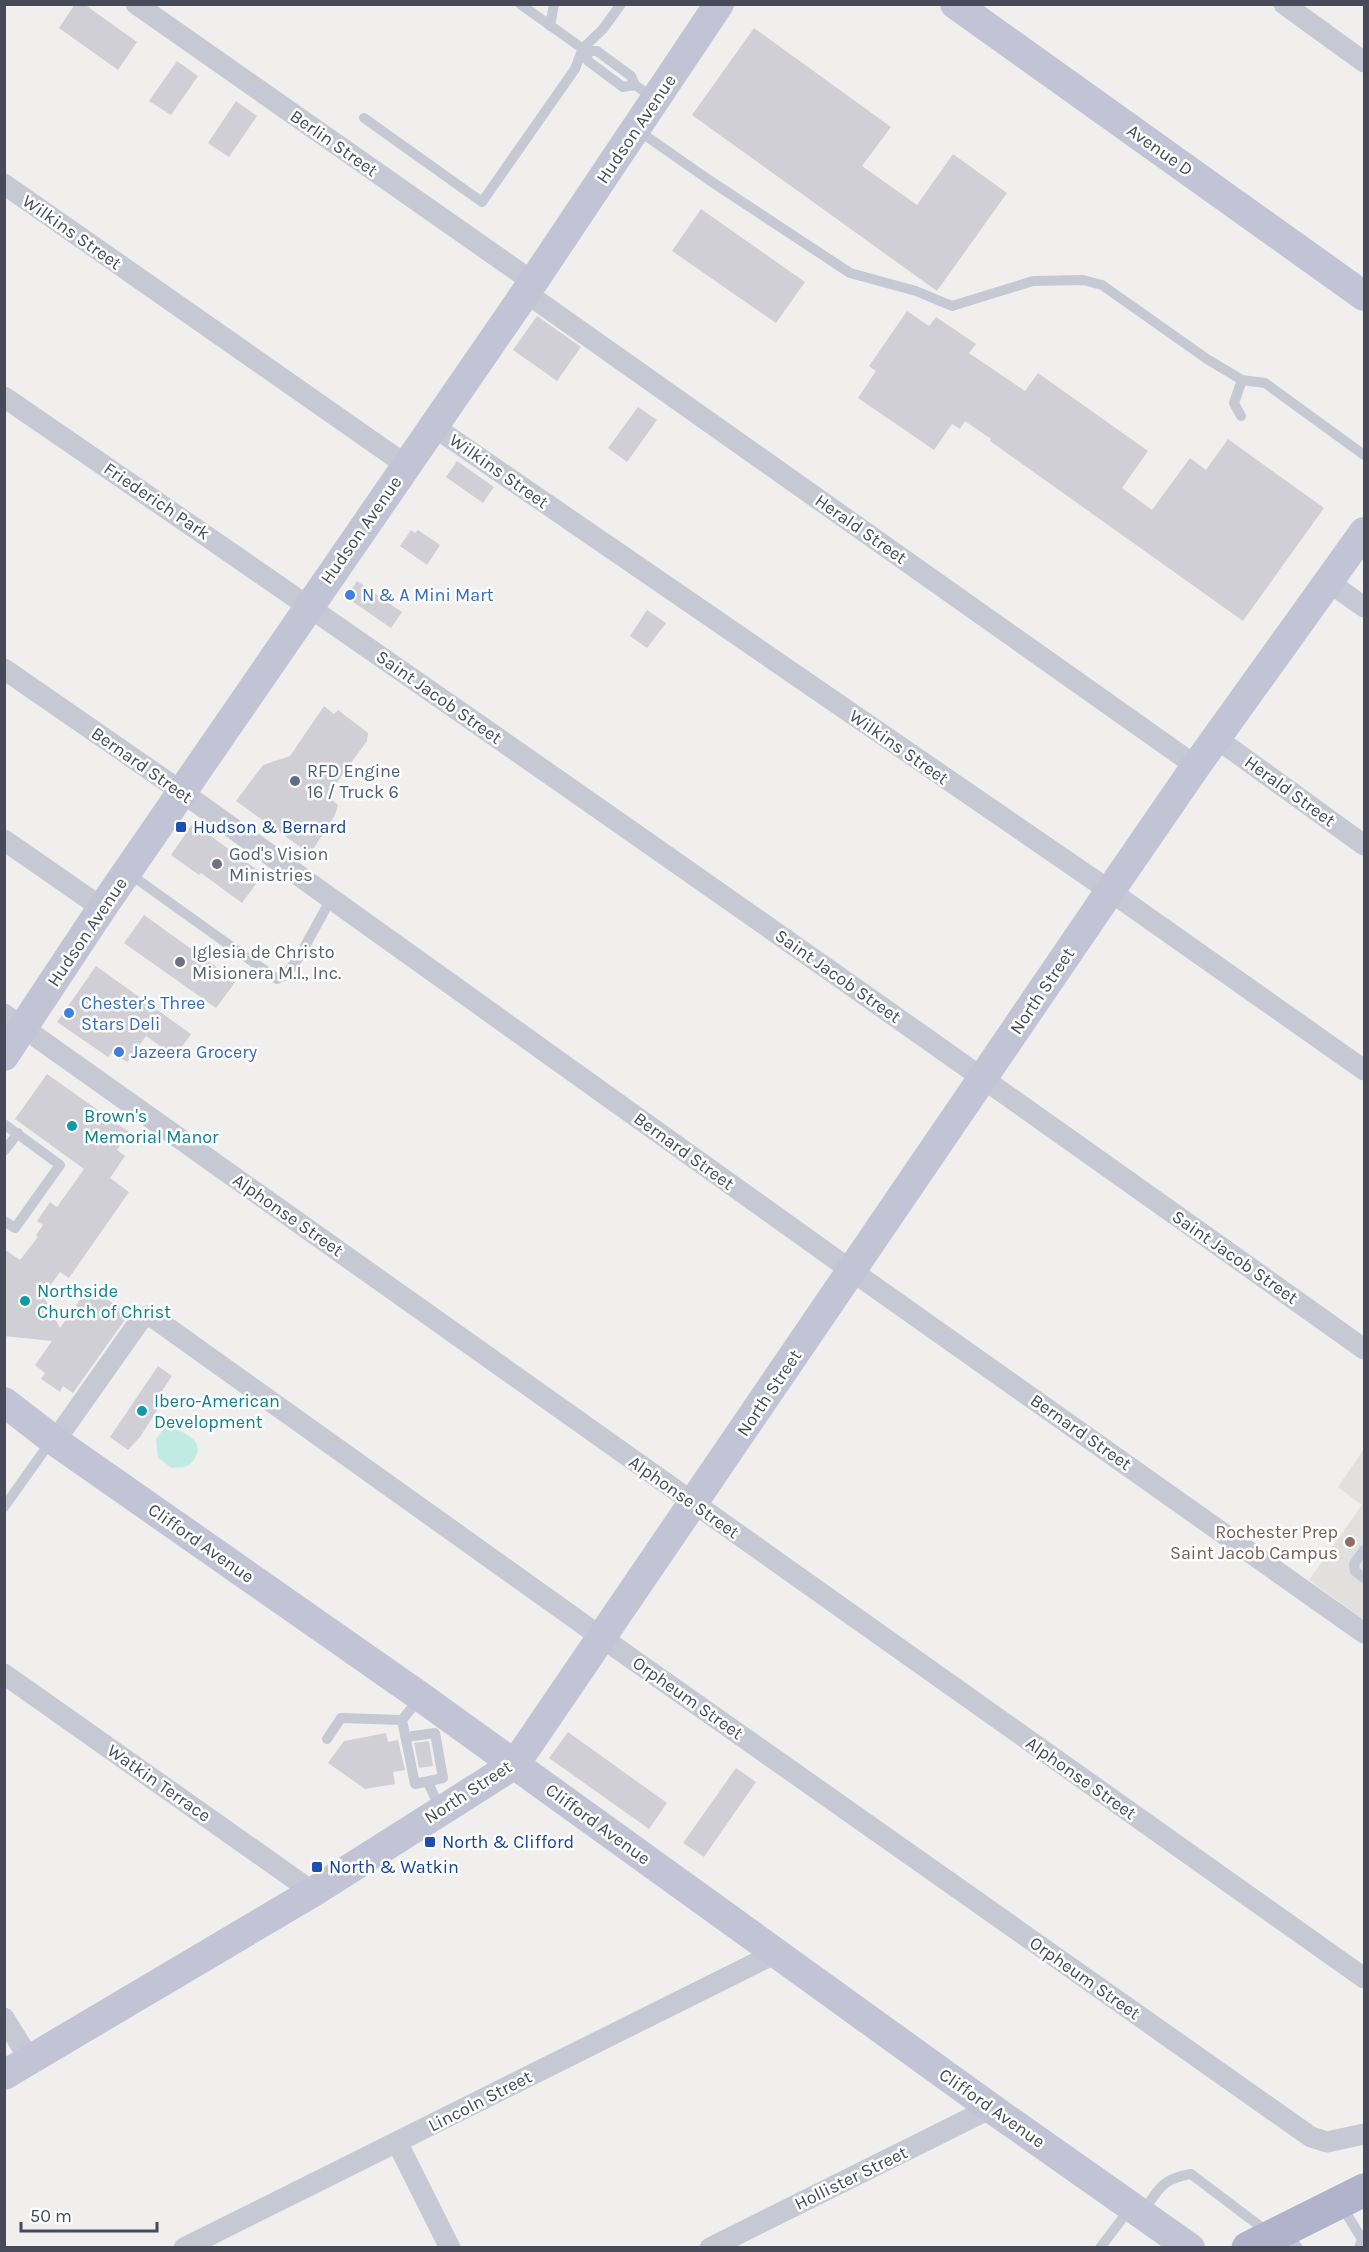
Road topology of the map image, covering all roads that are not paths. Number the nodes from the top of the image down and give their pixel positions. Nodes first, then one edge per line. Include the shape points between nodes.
1 (136, 4) edge
2 (520, 4) edge
3 (554, 4) edge
4 (621, 4) edge
5 (719, 4) edge
6 (955, 4) edge
7 (1284, 4) edge
8 (550, 26) junction
9 (584, 50) junction
10 (1365, 62) edge
11 (645, 92) junction
12 (363, 118) dead end
13 (636, 129) junction
14 (4, 184) edge
15 (529, 287) junction
16 (1365, 296) edge
17 (1242, 380) junction
18 (4, 397) edge
19 (1241, 416) dead end
20 (433, 426) junction
21 (1365, 455) edge
22 (406, 465) junction
23 (1365, 532) edge
24 (1329, 582) junction
25 (309, 606) junction
26 (1365, 607) edge
27 (4, 669) edge
28 (1216, 738) junction
29 (1196, 766) junction
30 (182, 792) junction
31 (4, 840) edge
32 (1365, 844) edge
33 (127, 872) junction
34 (1110, 891) junction
35 (331, 899) junction
36 (102, 908) junction
37 (14, 1021) edge
38 (4, 1056) edge
39 (1365, 1070) edge
40 (983, 1077) junction
41 (4, 1124) edge
42 (18, 1133) junction
43 (4, 1151) edge
44 (4, 1221) edge
45 (852, 1271) junction
46 (1365, 1349) edge
47 (6, 1406) edge
48 (54, 1440) junction
49 (694, 1503) junction
50 (4, 1507) edge
51 (1365, 1550) edge
52 (1365, 1578) edge
53 (1365, 1633) edge
54 (601, 1637) junction
55 (4, 1674) edge
56 (421, 1697) junction
57 (402, 1720) junction
58 (406, 1737) junction
59 (327, 1739) dead end
60 (514, 1764) junction
61 (428, 1782) junction
62 (440, 1811) junction
63 (313, 1892) junction
64 (776, 1953) junction
65 (1365, 1978) edge
66 (4, 2018) edge
67 (17, 2067) edge
68 (991, 2108) junction
69 (1365, 2133) edge
70 (397, 2142) junction
71 (1352, 2196) edge
72 (1136, 2210) junction
73 (1276, 2240) edge
74 (184, 2247) edge
75 (450, 2247) edge
76 (710, 2247) edge
77 (1100, 2247) edge
78 (1190, 2247) edge
79 (1359, 2247) edge

1 - 15 street, Berlin Street
2 - 8 lane
3 - 8 lane
4 - 9 lane
5 - 11 main road, Hudson Avenue
6 - 16 main road, Avenue D
7 - 10 street
8 - 9 lane
9 - 11 lane via 597,51 631,76
9 - 12 lane via 482,202
11 - 13 main road, Hudson Avenue
13 - 15 main road, Hudson Avenue
13 - 17 lane via 850,273 916,291 952,306 1033,281 1083,280 1102,285
14 - 22 street, Wilkins Street
15 - 20 main road, Hudson Avenue
15 - 29 street, Herald Street
17 - 19 lane via 1234,403
17 - 21 lane via 1265,383
18 - 25 street, Friederich Park
20 - 22 main road, Hudson Avenue
20 - 34 street, Wilkins Street
22 - 25 main road, Hudson Avenue
23 - 24 main road, North Street
24 - 26 street
24 - 28 main road, North Street
25 - 30 main road, Hudson Avenue
25 - 40 street, Saint Jacob Street
27 - 30 street, Bernard Street
28 - 29 main road, North Street
28 - 32 street, Herald Street
29 - 34 main road, North Street
30 - 33 main road, Hudson Avenue
30 - 35 street, Bernard Street
31 - 36 street
33 - 35 lane via 277,979 286,975 299,957
33 - 36 main road, Hudson Avenue
34 - 39 street, Wilkins Street
34 - 40 main road, North Street
35 - 45 street, Bernard Street
36 - 37 main road, Hudson Avenue
37 - 38 main road, Hudson Avenue
37 - 49 street, Alphonse Street
40 - 45 main road, North Street
40 - 46 street, Saint Jacob Street
41 - 42 lane
42 - 43 lane
42 - 44 lane via 60,1165 15,1228
45 - 49 main road, North Street
45 - 53 street, Bernard Street
47 - 48 main road, Clifford Avenue
48 - 50 lane
48 - 54 street, Orpheum Street via 141,1319 154,1318
48 - 56 main road, Clifford Avenue
49 - 54 main road, North Street
49 - 65 street, Alphonse Street
51 - 52 lane via 1354,1564 1355,1572
54 - 60 main road, North Street
54 - 69 street, Orpheum Street via 1311,2137 1328,2142
55 - 63 street, Watkin Terrace
56 - 57 lane
56 - 60 main road, Clifford Avenue
57 - 58 lane
57 - 59 lane via 341,1718
58 - 61 lane via 415,1784
58 - 61 lane via 435,1733 443,1778
60 - 62 main road, North Street
60 - 64 main road, Clifford Avenue
61 - 62 lane
62 - 63 main road, North Street
63 - 67 main road, North Street
64 - 68 main road, Clifford Avenue
64 - 70 street, Lincoln Street
66 - 67 street
68 - 72 main road, Clifford Avenue
68 - 76 street, Hollister Street
70 - 74 street, Lincoln Street
70 - 75 street
71 - 73 main road
71 - 79 lane via 1362,2239
72 - 73 lane via 1173,2177 1191,2174
72 - 77 lane
72 - 78 main road, Clifford Avenue

